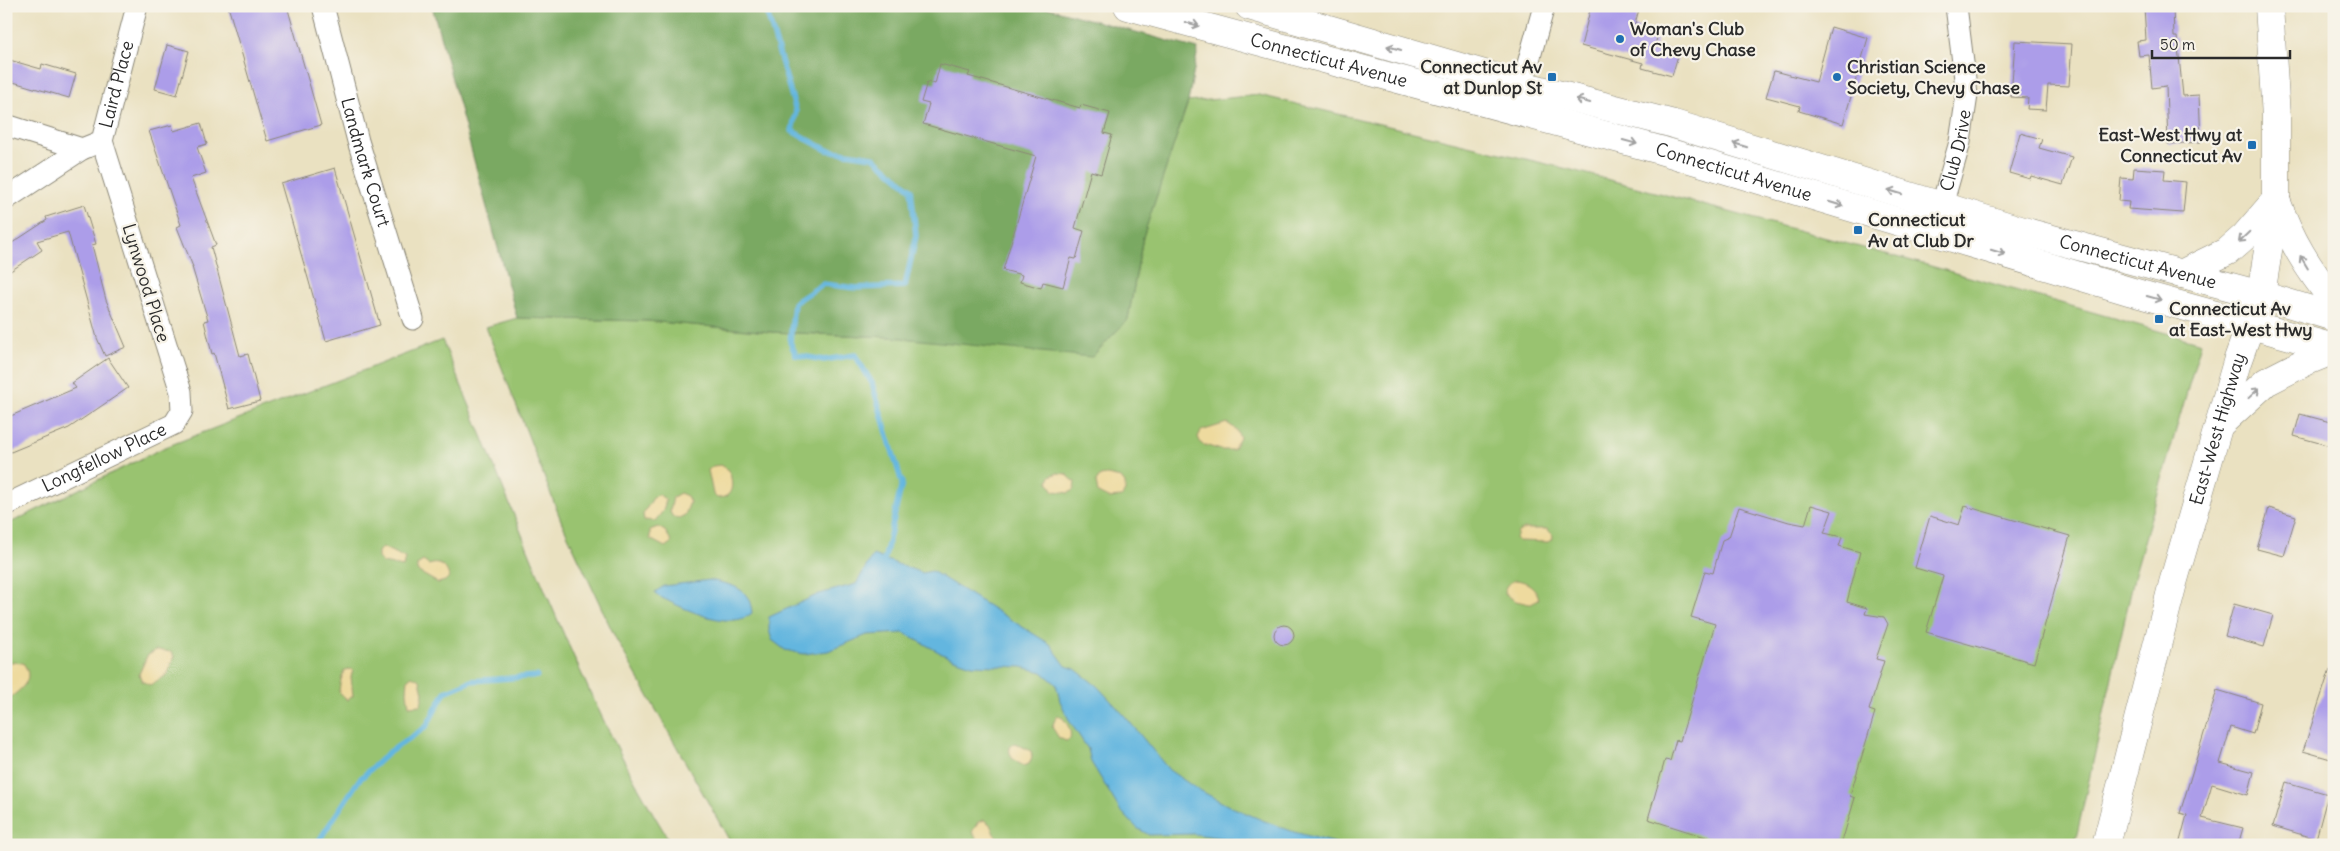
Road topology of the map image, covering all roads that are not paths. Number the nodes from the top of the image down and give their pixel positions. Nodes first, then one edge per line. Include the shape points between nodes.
1 (137, 6) edge
2 (323, 6) edge
3 (1128, 6) edge
4 (1250, 6) edge
5 (1544, 6) edge
6 (1956, 6) edge
7 (2269, 6) edge
8 (1522, 85) junction
9 (1515, 111) junction
10 (6, 125) edge
11 (102, 141) junction
12 (82, 149) junction
13 (6, 199) edge
14 (2276, 200) junction
15 (1942, 206) junction
16 (1934, 233) junction
17 (2181, 274) junction
18 (2261, 295) junction
19 (2334, 301) edge
20 (2334, 316) edge
21 (413, 319) dead end
22 (2250, 324) junction
23 (2334, 349) edge
24 (174, 424) joint
25 (2218, 426) junction
26 (6, 505) edge
27 (2112, 840) edge

1 - 11 street, Laird Place
2 - 21 street, Landmark Court via 358,141
3 -> 9 main road, Connecticut Avenue
8 -> 4 main road, Connecticut Avenue
5 - 8 street
6 - 15 street, Club Drive via 1967,95 1960,142
7 - 14 main road, East-West Highway via 2276,117
8 - 9 street
15 -> 8 main road, Connecticut Avenue via 1674,124
9 -> 16 main road, Connecticut Avenue via 1660,150
10 - 12 street
11 - 12 street, Laird Place
11 - 24 street, Lynwood Place via 181,392 182,411
12 - 13 street, Laird Place
14 -> 17 main road via 2245,236 2228,250
14 - 18 main road, East-West Highway
19 -> 14 main road via 2298,251
15 - 16 street, Club Drive
15 - 17 main road, Connecticut Avenue
16 -> 22 main road, Connecticut Avenue
17 - 18 main road, Connecticut Avenue
18 - 20 main road, Connecticut Avenue
18 - 22 main road, East-West Highway
22 - 23 main road, Connecticut Avenue
22 - 25 main road, East-West Highway
25 -> 23 main road via 2266,382
24 - 26 street, Longfellow Place
25 - 27 main road, East-West Highway via 2173,582

